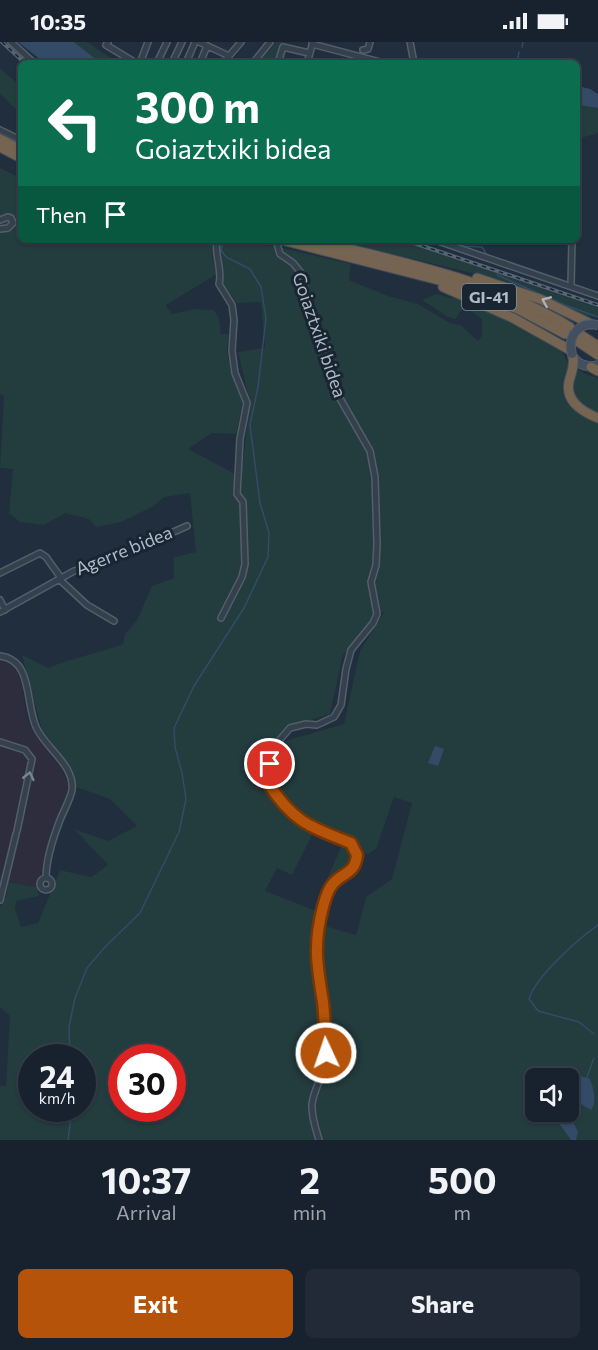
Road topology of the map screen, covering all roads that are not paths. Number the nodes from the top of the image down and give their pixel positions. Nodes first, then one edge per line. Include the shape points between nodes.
1 (11, 42) edge
2 (108, 42) edge
3 (148, 42) edge
4 (167, 42) edge
5 (182, 42) edge
6 (195, 42) edge
7 (199, 42) edge
8 (241, 42) edge
9 (270, 42) edge
10 (370, 42) edge
11 (410, 42) edge
12 (313, 43) edge
13 (207, 46) junction
14 (363, 50) dead end
15 (309, 53) junction
16 (229, 56) junction
17 (31, 60) edge
18 (133, 60) edge
19 (139, 60) edge
20 (160, 60) edge
21 (173, 60) edge
22 (187, 60) edge
23 (201, 60) edge
24 (226, 60) edge
25 (255, 60) edge
26 (279, 60) edge
27 (308, 60) edge
28 (373, 60) edge
29 (413, 60) edge
30 (0, 130) edge
31 (0, 139) edge
32 (18, 139) edge
33 (0, 147) edge
34 (18, 148) edge
35 (18, 156) edge
36 (0, 219) edge
37 (0, 229) edge
38 (217, 243) edge
39 (277, 243) edge
40 (295, 243) edge
41 (325, 243) edge
42 (444, 243) edge
43 (572, 243) edge
44 (429, 270) junction
45 (408, 273) junction
46 (571, 286) junction
47 (598, 296) edge
48 (596, 325) edge
49 (572, 333) junction
50 (598, 346) edge
51 (572, 354) junction
52 (598, 355) edge
53 (593, 367) edge
54 (571, 377) junction
55 (598, 418) edge
56 (187, 526) dead end
57 (0, 573) edge
58 (60, 579) junction
59 (0, 600) edge
60 (2, 611) edge
61 (221, 618) dead end
62 (114, 621) dead end
63 (0, 656) edge
64 (0, 742) edge
65 (46, 878) dead end
66 (0, 900) edge
67 (319, 1140) edge

1 - 17 street
2 - 18 street via 106,45
3 - 19 street
4 - 20 street
5 - 21 street
6 - 22 street
7 - 13 street
8 - 16 street
9 - 25 street
10 - 14 street via 368,50
11 - 29 street
12 - 15 street
12 - 28 street
13 - 16 street
13 - 23 street
15 - 26 street via 283,47
15 - 27 street
16 - 24 street
30 - 32 street
31 - 34 highway
33 - 35 highway
36 - 37 street via 8,217 13,223
38 - 61 street via 219,284 232,305 235,373 247,403 240,439 237,494 243,502 245,564
39 - 67 street, Goiaztxiki bidea via 280,254 302,274 314,328 334,388 366,444 375,477 377,544 371,582 377,614 351,650 341,705 334,717 316,725 290,728 277,743 268,783 290,813 351,843 357,855 353,869 332,884 328,892 317,937 326,1057 312,1104
40 - 45 highway, GI-41
41 - 44 highway, GI-41
42 - 46 street
43 - 46 street
48 -> 44 highway via 498,284 438,268
44 - 49 highway, GI-41 via 499,292 538,310
45 - 49 highway, GI-41 via 496,299
45 - 51 highway via 495,309
46 - 47 street
48 - 51 main road, bridge via 582,326 574,332 570,340
49 - 50 highway, GI-41
49 - 52 highway, GI-41
51 - 53 main road
51 - 54 highway
53 - 54 highway
54 - 55 highway via 569,391 575,404
56 - 58 street, Agerre bidea
57 - 58 street, Agerre bidea via 40,553
58 - 60 street, Agerre bidea
58 - 62 street, Agerre bidea via 87,605
59 - 60 street, Agerre bidea
63 - 65 street via 12,658 20,666 36,727 66,767 71,781
66 -> 64 street via 32,759 25,750

